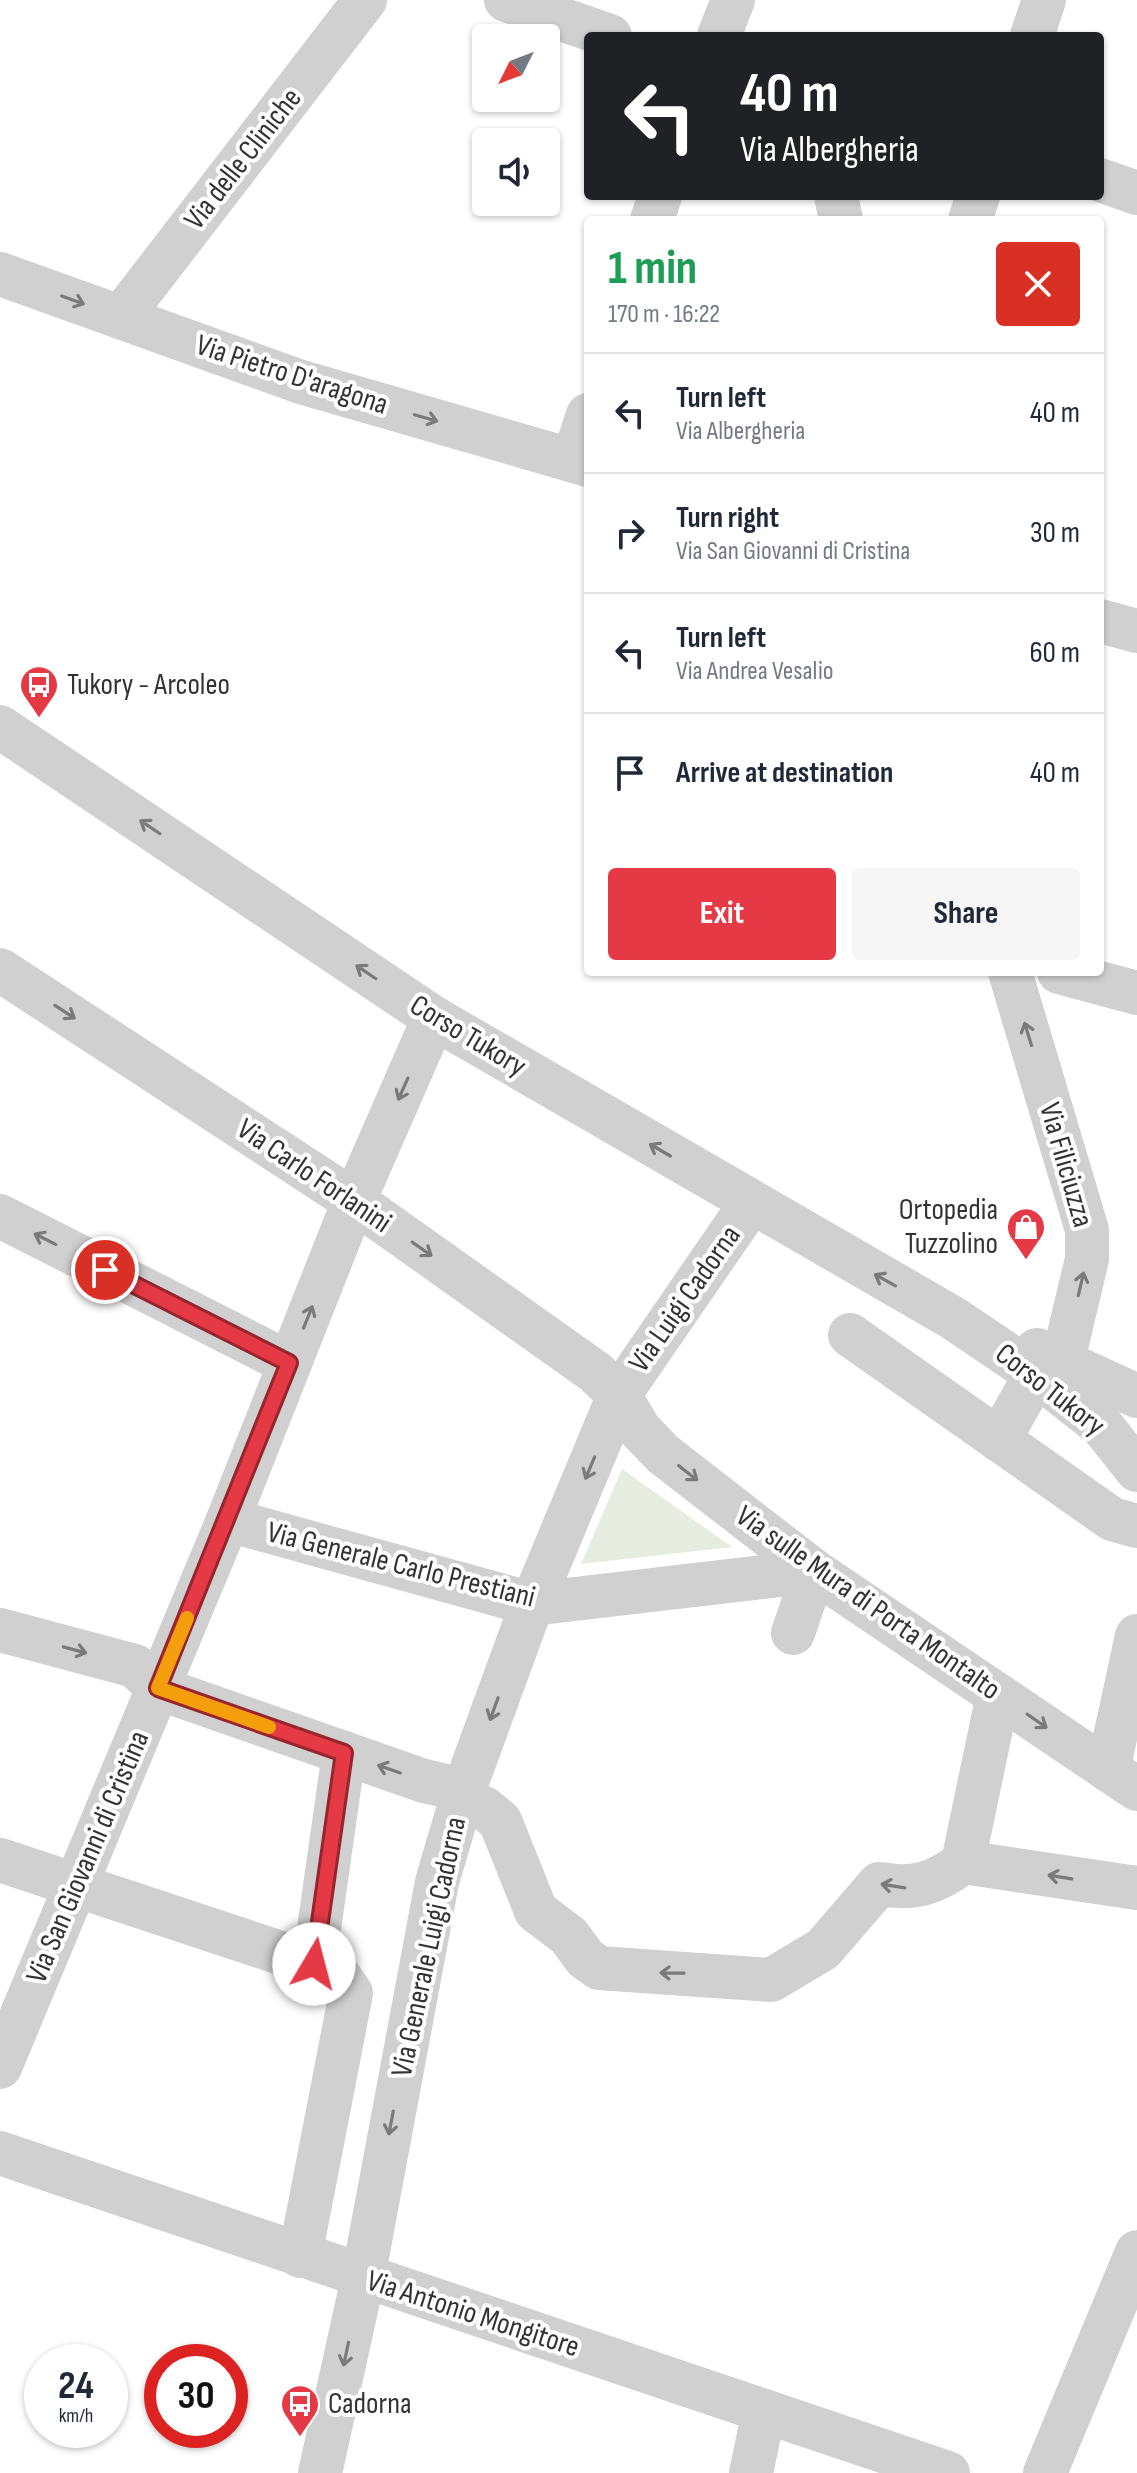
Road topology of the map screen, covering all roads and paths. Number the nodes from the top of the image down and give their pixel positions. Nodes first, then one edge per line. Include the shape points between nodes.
1 (365, 0) edge
2 (506, 0) edge
3 (733, 0) edge
4 (1044, 0) edge
5 (598, 32) edge
6 (721, 32) edge
7 (1033, 32) edge
8 (1104, 181) edge
9 (1137, 193) edge
10 (0, 274) edge
11 (121, 317) junction
12 (584, 439) edge
13 (580, 463) edge
14 (1104, 622) edge
15 (1137, 631) edge
16 (0, 727) edge
17 (0, 970) edge
18 (1011, 976) edge
19 (1074, 976) edge
20 (1137, 993) edge
21 (434, 1018) junction
22 (354, 1201) junction
23 (751, 1203) junction
24 (0, 1216) edge
25 (850, 1335) dead end
26 (289, 1363) junction
27 (1050, 1367) junction
28 (619, 1395) junction
29 (1135, 1396) edge
30 (999, 1440) junction
31 (1137, 1470) edge
32 (228, 1520) junction
33 (1137, 1526) edge
34 (814, 1571) junction
35 (532, 1604) junction
36 (0, 1630) edge
37 (793, 1633) dead end
38 (1137, 1636) edge
39 (158, 1688) junction
40 (998, 1695) junction
41 (344, 1753) junction
42 (1123, 1780) edge
43 (462, 1797) junction
44 (0, 1860) edge
45 (963, 1862) junction
46 (76, 1887) junction
47 (1137, 1888) edge
48 (314, 1964) junction
49 (0, 2067) edge
50 (0, 2153) edge
51 (1137, 2252) edge
52 (300, 2256) junction
53 (363, 2278) junction
54 (764, 2411) junction
55 (320, 2473) edge
56 (751, 2473) edge
57 (948, 2473) edge
58 (1045, 2473) edge

1 - 11 street, Via delle Cliniche
2 - 5 street
3 - 6 street
4 - 7 street
8 - 9 street
10 -> 11 street, Via Pietro D'aragona
11 -> 13 street, Via Pietro D'aragona via 301,382
12 - 13 street
14 - 15 street
21 -> 16 street, Corso Tukory
17 -> 22 street, Via Carlo Forlanini
27 -> 18 street, Via Filiciuzza via 1087,1259 1087,1230
19 - 20 street
21 -> 22 street, Via San Giovanni di Cristina
23 -> 21 street, Corso Tukory
26 -> 22 street, Via San Giovanni di Cristina
22 -> 28 street, Via Carlo Forlanini via 595,1372
27 -> 23 street, Corso Tukory
23 - 28 street, Via Luigi Cadorna
26 -> 24 street
25 - 30 street
26 - 32 street, Via San Giovanni di Cristina
27 - 29 street, Corso Tukory
27 - 30 street, Via Filiciuzza
27 - 31 street, Corso Tukory
28 -> 34 street, Via sulle Mura di Porta Montalto via 640,1430 663,1454
28 -> 35 street, Via Generale Luigi Cadorna
30 - 33 street via 1112,1519
32 - 35 street, Via Generale Carlo Prestiani
32 - 39 street, Via San Giovanni di Cristina
34 - 35 street, Via Generale Carlo Prestiani
34 - 37 street
34 - 40 street, Via sulle Mura di Porta Montalto
35 -> 43 street, Via Generale Luigi Cadorna
36 -> 39 street via 135,1666
38 - 42 street
39 - 41 street
39 - 46 street, Via San Giovanni di Cristina
40 -> 42 street, Via sulle Mura di Porta Montalto
40 - 45 street
43 -> 41 street
41 - 48 street
45 -> 43 street via 942,1879 906,1889 879,1884 823,1949 771,1980 599,1968 536,1911 500,1821
43 -> 53 street, Via Generale Luigi Cadorna via 437,1882
44 - 46 street
47 -> 45 street
46 - 48 street
46 - 49 street, Via San Giovanni di Cristina
48 - 52 street via 340,1977 351,1993
50 - 52 street, Via Antonio Mongitore
51 - 58 street
52 - 53 street, Via Antonio Mongitore
53 - 54 street, Via Antonio Mongitore
53 -> 55 street, Via Generale Luigi Cadorna
54 - 56 street
54 - 57 street, Via Antonio Mongitore

